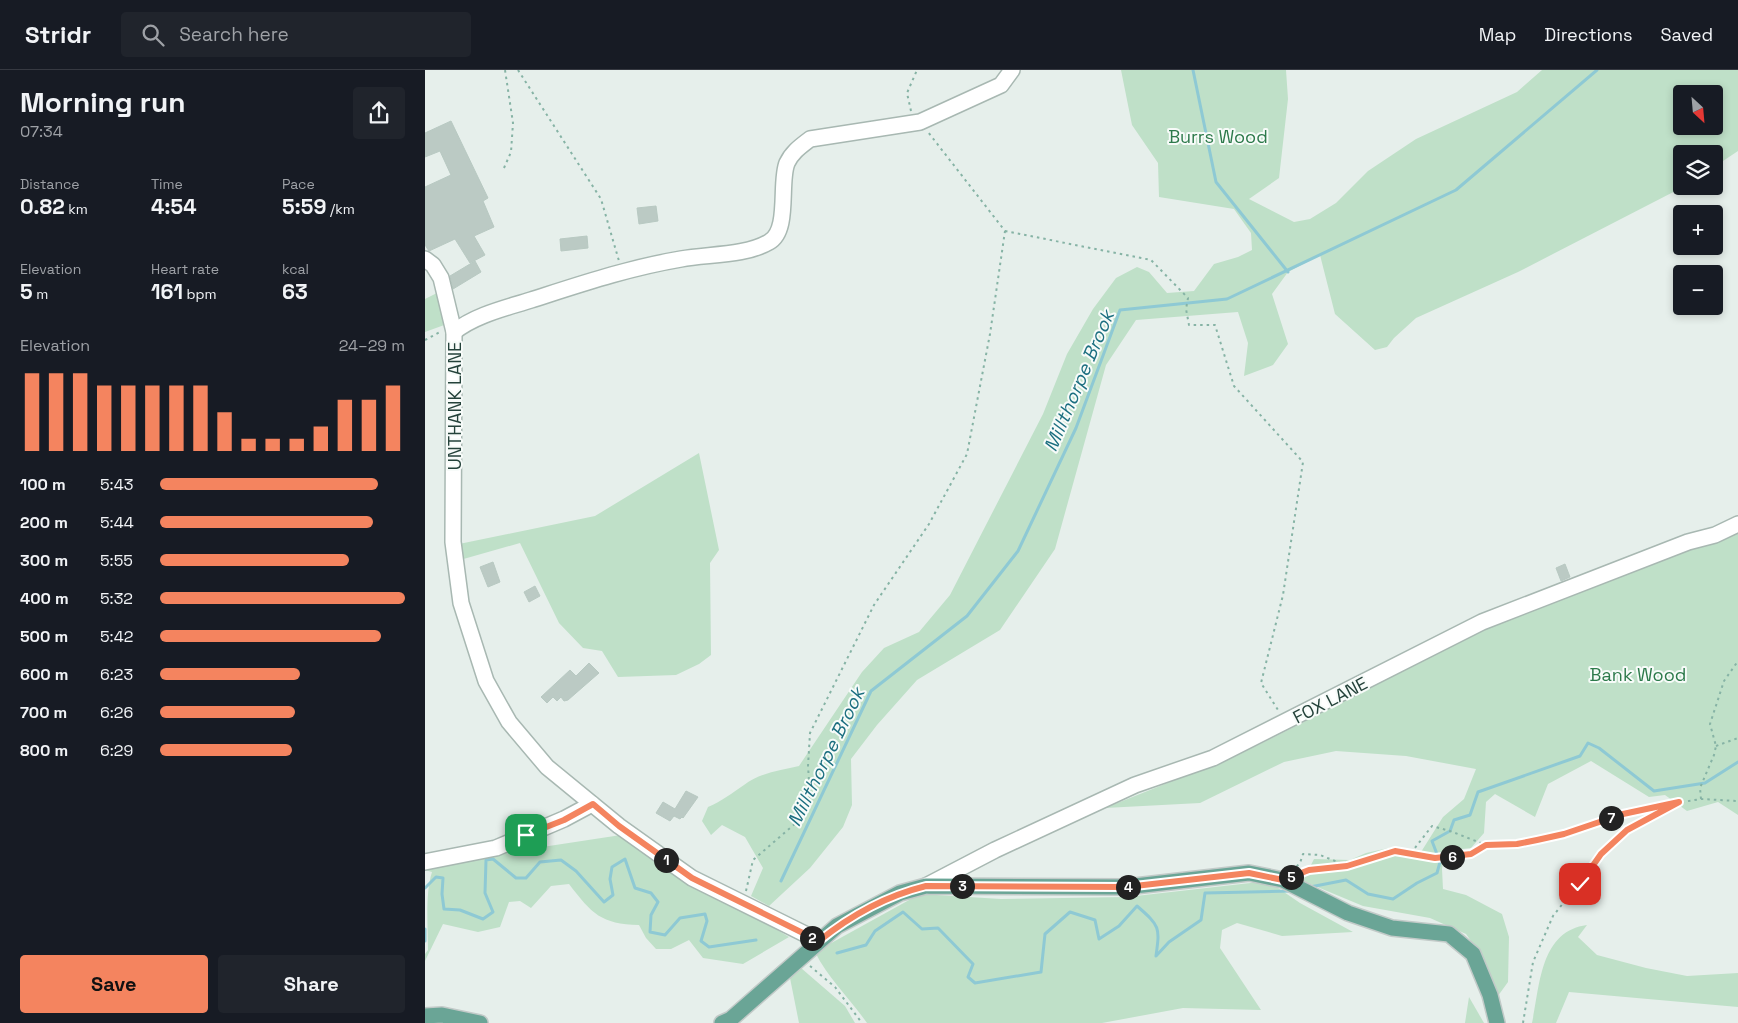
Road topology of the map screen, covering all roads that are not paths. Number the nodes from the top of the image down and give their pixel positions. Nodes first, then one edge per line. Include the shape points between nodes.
1 (1012, 70) edge
2 (425, 259) edge
3 (454, 332) junction
4 (1738, 524) edge
5 (593, 804) junction
6 (425, 862) edge
7 (963, 867) junction
8 (926, 886) junction
9 (968, 886) junction
10 (819, 941) junction
11 (425, 1016) edge
12 (480, 1023) edge
13 (722, 1023) edge
14 (1497, 1023) edge

1 - 3 street, UNTHANK LANE via 1001,85 917,123 810,139 796,149 787,165 781,225 772,241 755,250 682,258 622,271 496,312 469,322
2 - 3 street via 441,278
3 - 5 street, UNTHANK LANE via 453,542 461,603 486,681 509,722 547,767
4 - 7 street, FOX LANE via 1482,622 1213,758 1135,785
5 - 6 street via 564,820 496,848
5 - 10 street, UNTHANK LANE via 692,878
7 - 8 street, FOX LANE
7 - 9 street
8 - 9 main road
8 - 10 main road via 900,893 867,909
9 - 14 main road via 1126,887 1249,873 1283,880 1348,913 1392,928 1449,934 1473,954
10 - 13 main road via 731,1019
11 - 12 main road via 442,1015

